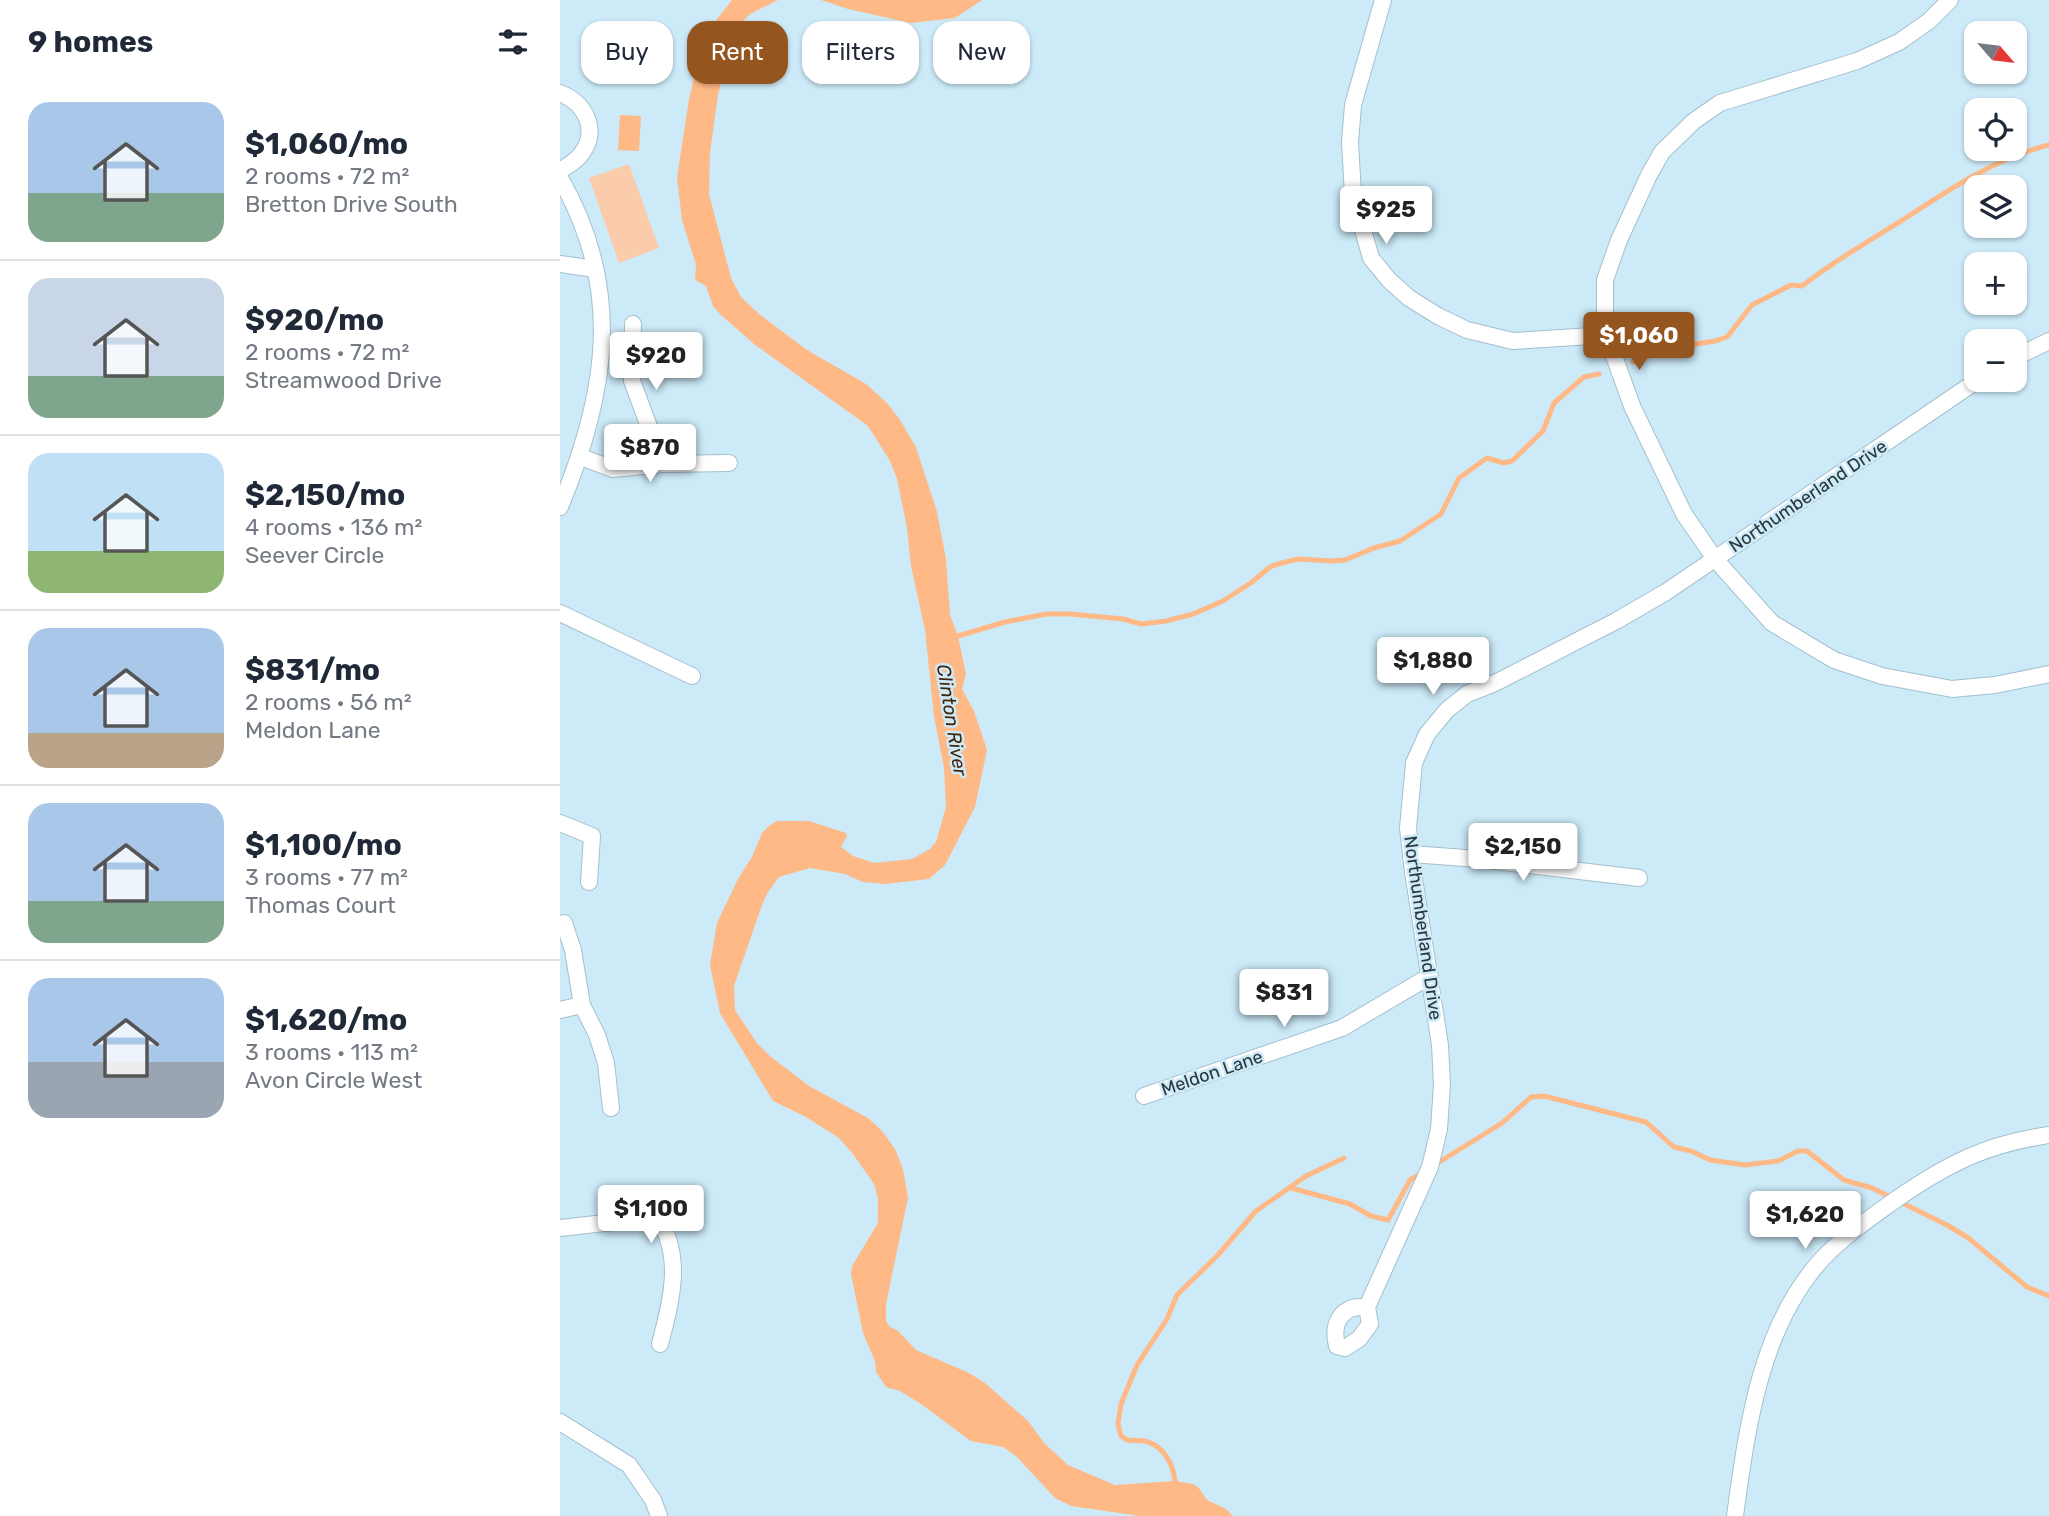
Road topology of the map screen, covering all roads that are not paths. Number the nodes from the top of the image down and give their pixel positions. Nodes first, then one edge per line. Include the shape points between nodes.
1 (1383, 0) edge
2 (1950, 0) edge
3 (560, 93) edge
4 (560, 171) edge
5 (560, 178) edge
6 (560, 264) edge
7 (595, 269) junction
8 (633, 324) dead end
9 (1608, 335) junction
10 (2049, 341) edge
11 (2027, 352) edge
12 (1964, 390) edge
13 (580, 457) junction
14 (729, 463) dead end
15 (663, 464) junction
16 (562, 500) edge
17 (1715, 559) junction
18 (560, 613) edge
19 (2049, 674) edge
20 (692, 676) dead end
21 (560, 823) edge
22 (1410, 854) junction
23 (1639, 878) dead end
24 (589, 882) dead end
25 (564, 923) dead end
26 (1430, 976) junction
27 (582, 1005) junction
28 (560, 1010) edge
29 (1144, 1096) dead end
30 (611, 1108) dead end
31 (2049, 1135) edge
32 (560, 1228) edge
33 (1367, 1307) dead end
34 (660, 1344) dead end
35 (560, 1422) edge
36 (659, 1516) edge
37 (1735, 1516) edge

1 - 9 street via 1353,105 1350,142 1353,195 1371,258 1409,298 1467,330 1513,341
2 - 9 street via 1899,42 1857,61 1720,103 1662,152 1605,280
3 - 4 street via 573,98 586,112 589,131 583,153
5 - 7 street via 575,204
6 - 7 street
7 - 13 street via 602,319 601,357 594,411
8 - 15 street via 632,381
9 - 17 street via 1632,406 1665,479
10 - 11 street
12 - 17 street, Northumberland Drive
13 - 15 street via 613,469
13 - 16 street
14 - 15 street
17 - 19 street via 1772,623 1834,660 1882,676 1952,689
17 - 22 street, Northumberland Drive via 1616,621 1467,694 1447,710 1427,734 1414,763
18 - 20 street
21 - 24 street via 592,836
22 - 23 street
22 - 26 street, Northumberland Drive
25 - 27 street
26 - 29 street, Meldon Lane via 1342,1028
26 - 33 street, Northumberland Drive via 1440,1045 1438,1129 1430,1167
27 - 28 street
27 - 30 street via 607,1063
31 - 37 street via 1969,1155 1863,1223 1823,1258 1777,1327 1748,1429
32 - 34 street via 657,1217 667,1231 674,1269
35 - 36 street via 629,1465

